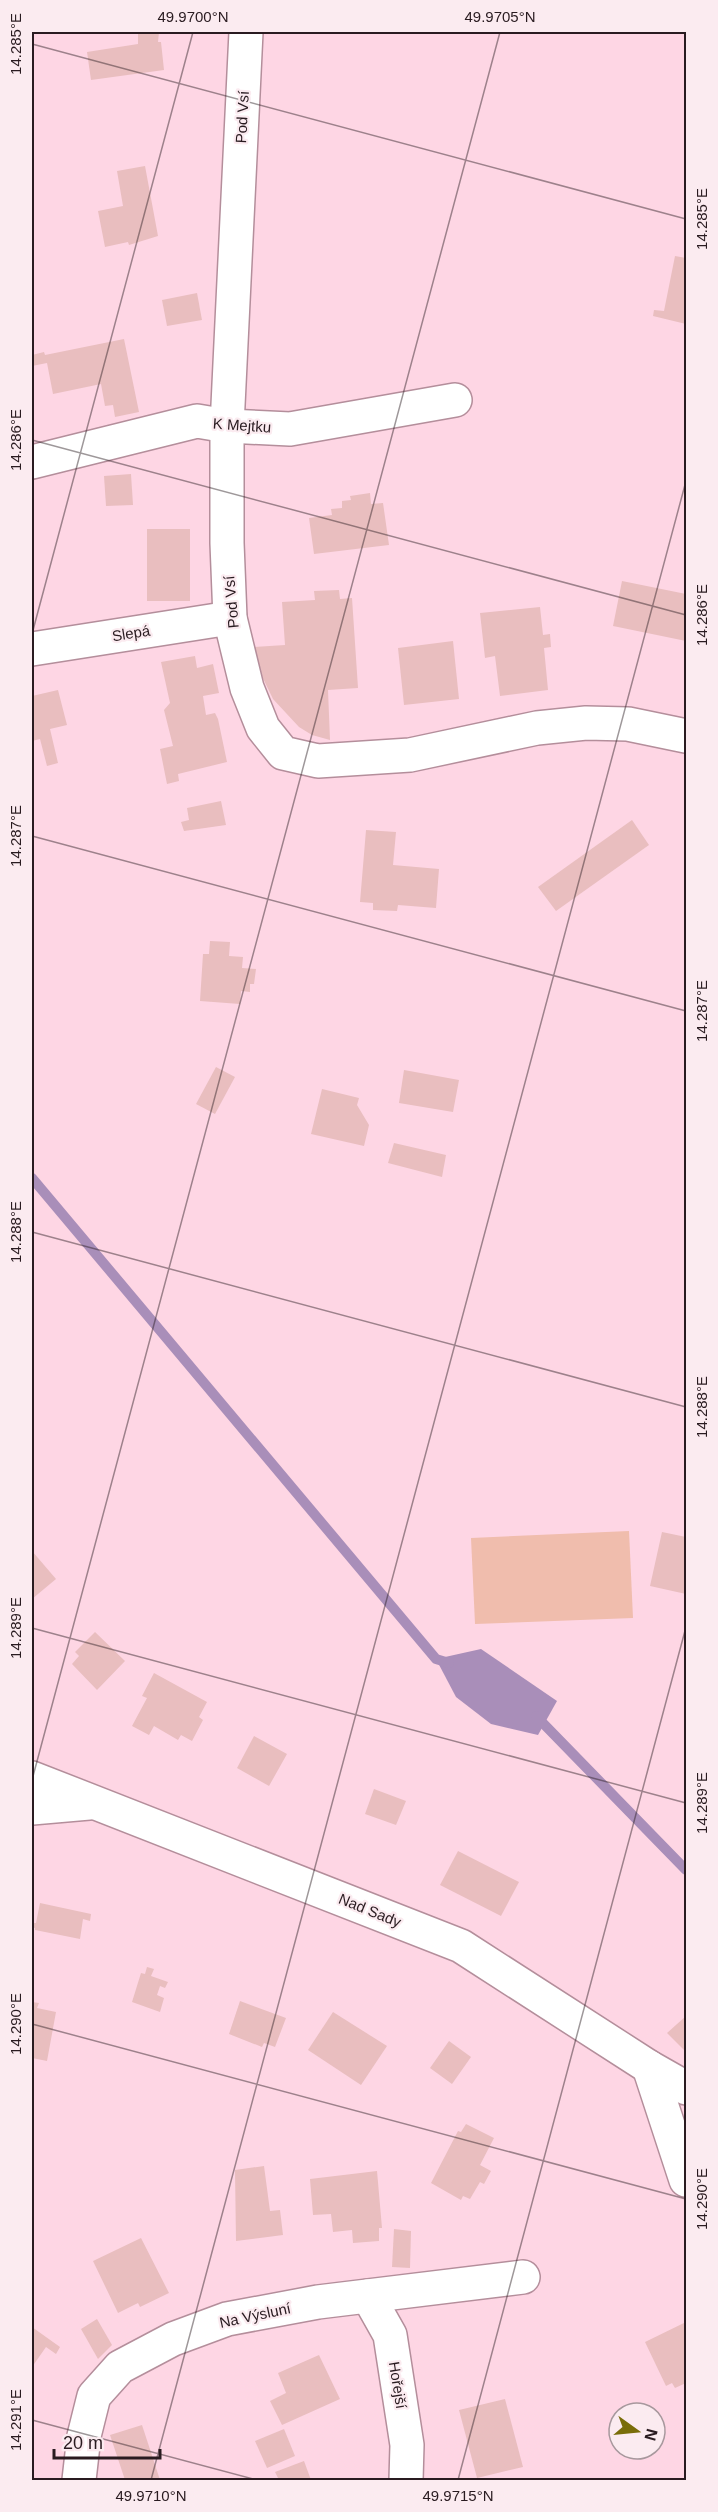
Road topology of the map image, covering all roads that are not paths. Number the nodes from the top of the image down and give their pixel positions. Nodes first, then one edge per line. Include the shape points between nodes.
1 (246, 32) edge
2 (455, 400) dead end
3 (227, 426) junction
4 (32, 462) edge
5 (230, 618) junction
6 (32, 649) edge
7 (687, 736) edge
8 (32, 1778) edge
9 (97, 1802) junction
10 (32, 1808) edge
11 (649, 2067) junction
12 (687, 2088) edge
13 (687, 2180) edge
14 (523, 2277) dead end
15 (368, 2296) junction
16 (80, 2481) edge
17 (406, 2481) edge

1 - 3 street, Pod Vsí
2 - 3 street, K Mejtku via 290,429
3 - 4 street, K Mejtku via 197,421
3 - 5 street, Pod Vsí
5 - 6 street, Slepá
5 - 7 street, Pod Vsí via 247,688 263,728 283,753 318,761 410,755 537,728 586,723 628,724
8 - 9 street, Nad Sady
9 - 10 street
9 - 11 street, Nad Sady via 461,1946
11 - 12 street, Nad Sady
11 - 13 street
14 - 15 street, Na Výsluní
15 - 16 street, Na Výsluní via 227,2319 173,2339 120,2367 94,2396 84,2436
15 - 17 street, Hořejší via 390,2335 407,2445

